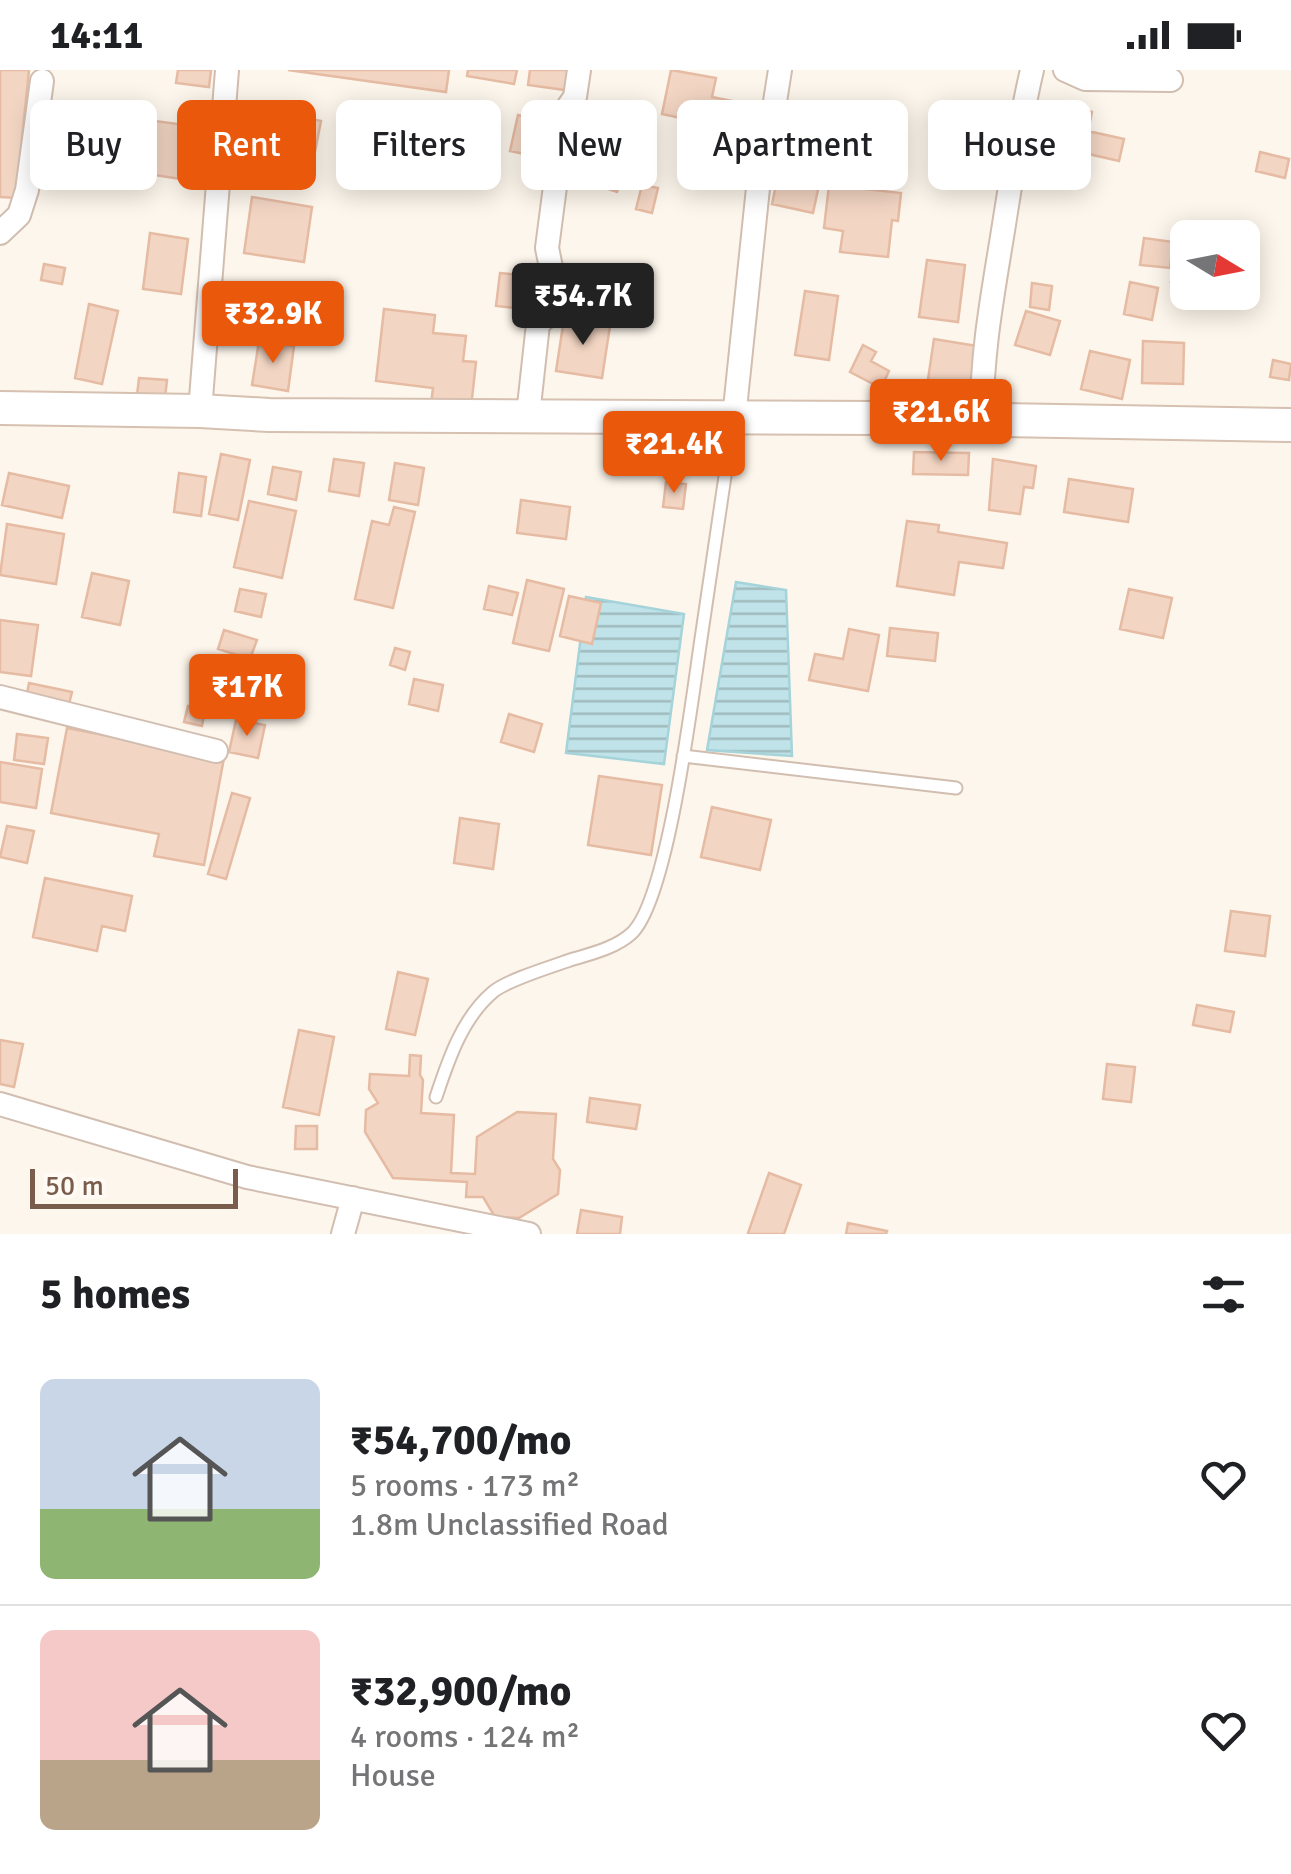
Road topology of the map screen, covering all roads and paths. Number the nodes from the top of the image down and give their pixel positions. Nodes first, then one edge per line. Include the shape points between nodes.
1 (227, 70) edge
2 (579, 70) edge
3 (780, 70) edge
4 (1032, 70) edge
5 (1065, 70) edge
6 (1171, 80) dead end
7 (42, 81) dead end
8 (0, 233) edge
9 (0, 408) edge
10 (200, 411) junction
11 (528, 415) junction
12 (734, 418) junction
13 (982, 420) junction
14 (1291, 425) edge
15 (0, 697) edge
16 (216, 750) dead end
17 (683, 756) junction
18 (956, 788) dead end
19 (436, 1097) dead end
20 (0, 1104) edge
21 (353, 1198) junction
22 (343, 1234) edge
23 (529, 1234) edge

1 - 10 street
2 - 11 street via 563,125 547,248 553,277 548,315 538,324
3 - 12 street via 758,188
4 - 13 street via 988,318
5 - 6 street via 1085,78
7 - 8 street via 27,190 19,215
9 - 10 main road
10 - 11 main road
11 - 12 main road
12 - 13 main road
12 - 17 lane
13 - 14 main road
15 - 16 street
17 - 18 lane
17 - 19 lane via 661,865 638,925 607,948 495,990 452,1049
20 - 21 street via 247,1177
21 - 22 street
21 - 23 street

